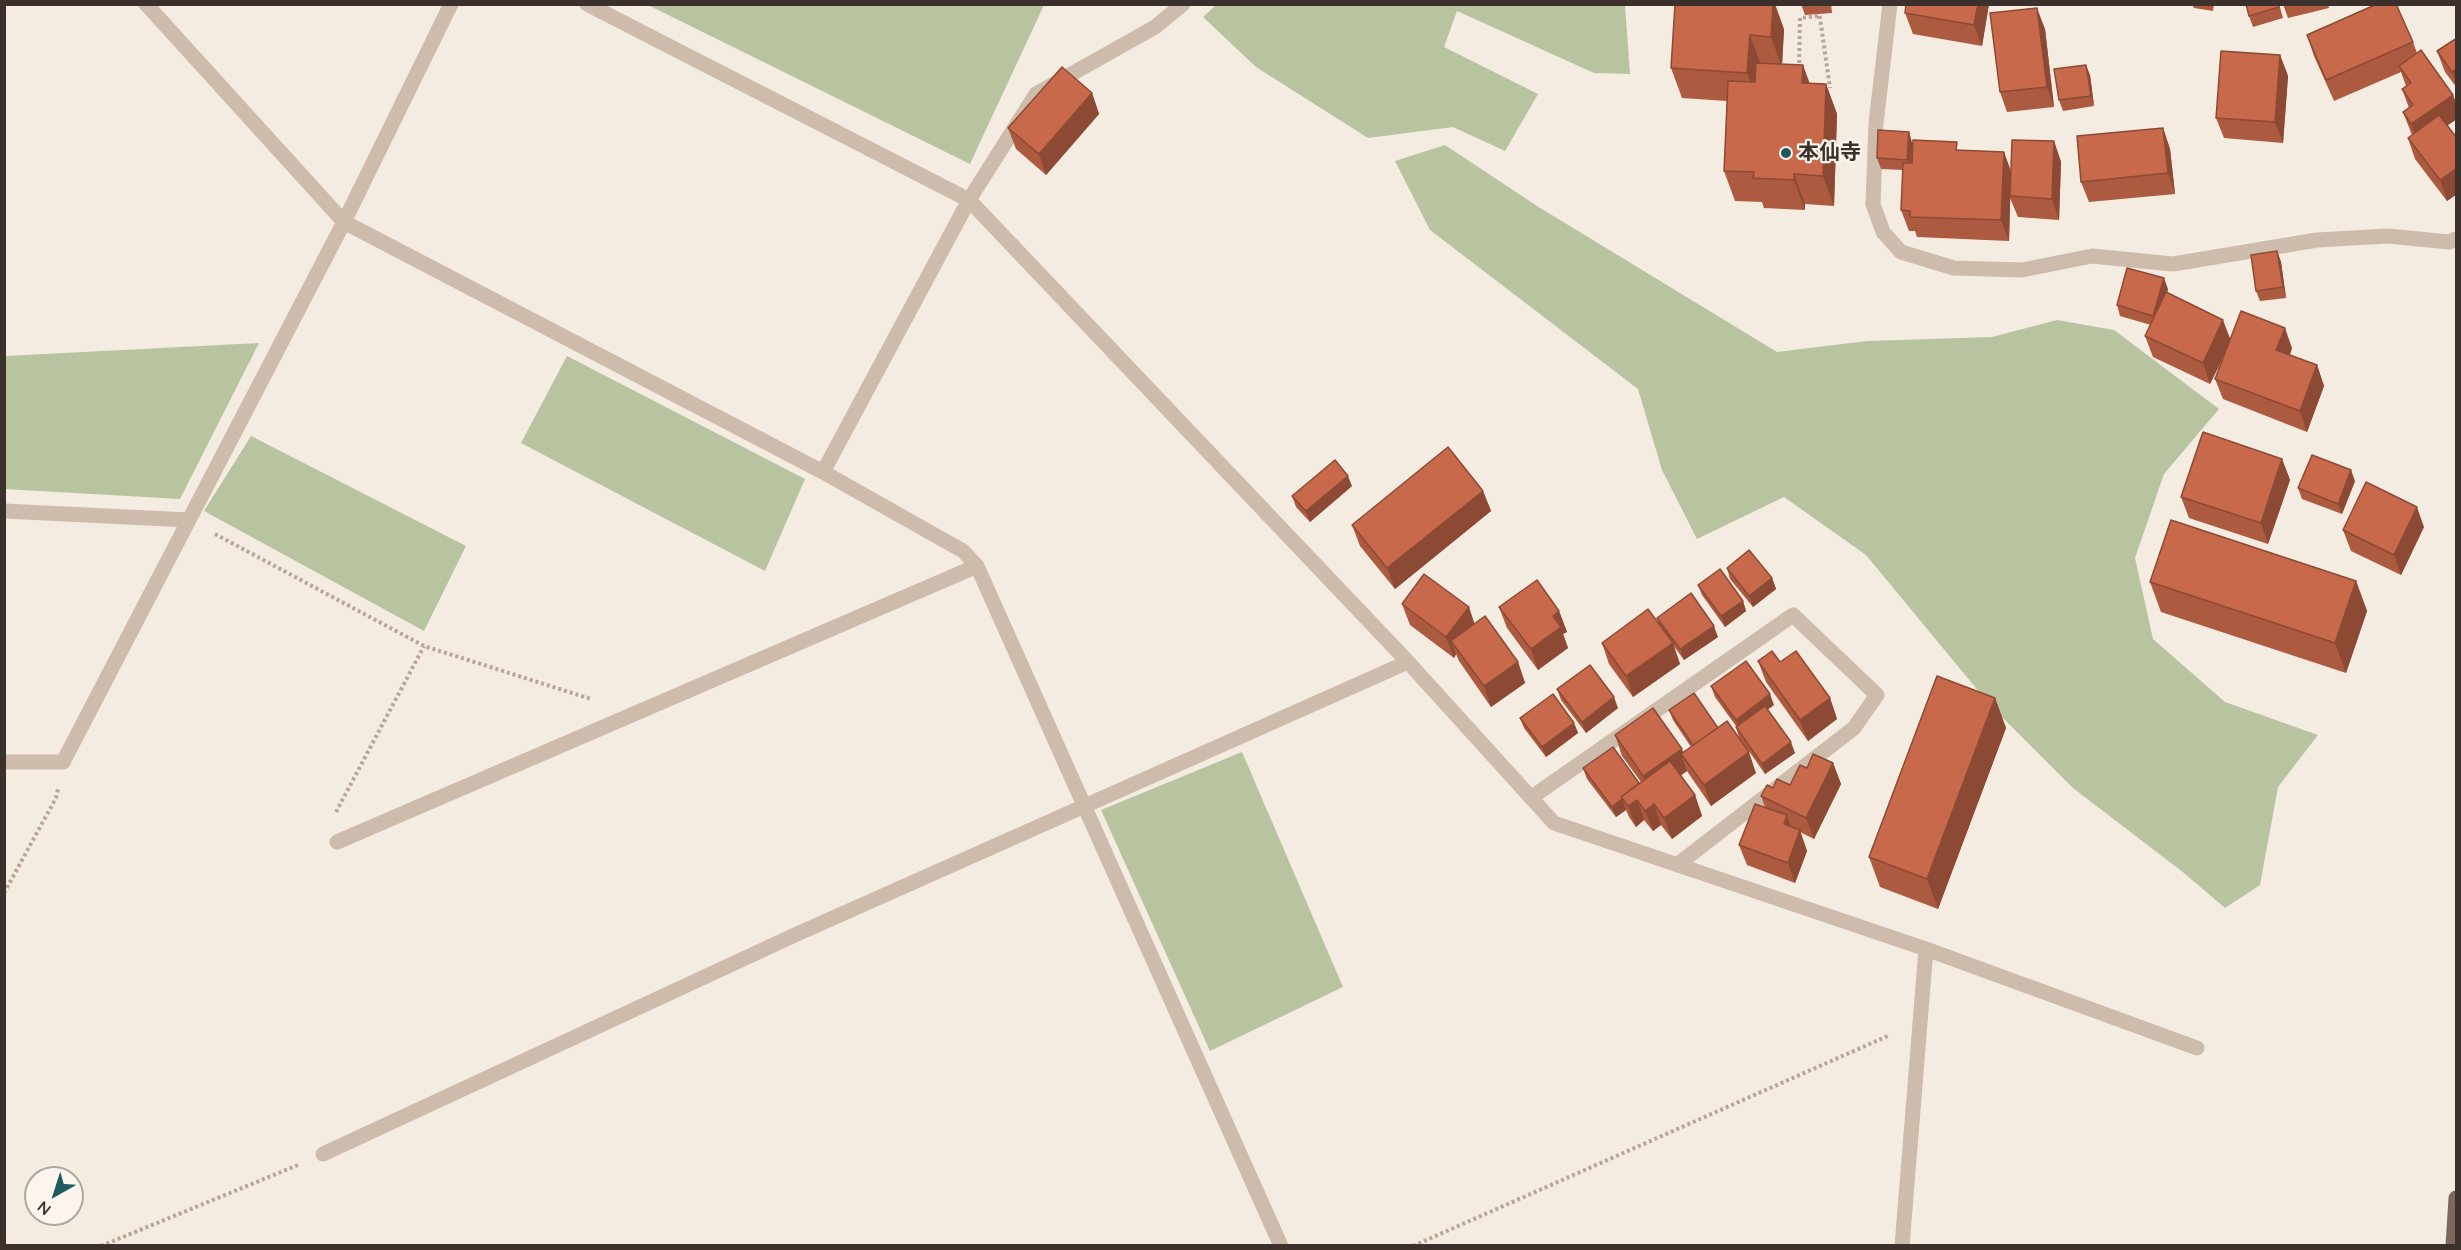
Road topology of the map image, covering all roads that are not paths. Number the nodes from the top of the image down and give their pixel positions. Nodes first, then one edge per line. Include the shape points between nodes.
1 (146, 4) edge
2 (451, 4) edge
3 (587, 4) edge
4 (1183, 4) edge
5 (1890, 4) edge
6 (969, 200) junction
7 (344, 222) junction
8 (2457, 239) edge
9 (823, 472) junction
10 (4, 511) edge
11 (189, 520) junction
12 (977, 566) junction
13 (1408, 662) junction
14 (4, 762) edge
15 (1532, 797) junction
16 (1083, 808) junction
17 (337, 842) road end
18 (1677, 865) junction
19 (1926, 949) junction
20 (2197, 1048) dead end
21 (322, 1154) road end
22 (2457, 1197) edge
23 (1281, 1245) edge
24 (1902, 1245) edge
25 (2453, 1245) edge

1 - 7 street
2 - 7 street
3 - 6 street
4 - 6 street via 1155,27 1036,94
5 - 8 street via 1876,123 1873,204 1882,232 1901,252 1954,268 2022,270 2092,256 2173,264 2317,240
6 - 9 street
6 - 13 street
7 - 9 street
7 - 11 street
9 - 12 street via 963,551
10 - 11 street
11 - 14 street via 63,762
12 - 16 street
12 - 17 street
13 - 15 street
13 - 16 street
15 - 18 street via 1554,823
15 - 18 street via 1793,615 1877,695 1854,728
16 - 21 street via 797,934
16 - 23 street
18 - 19 street
19 - 20 street
19 - 24 street
22 - 25 main road

